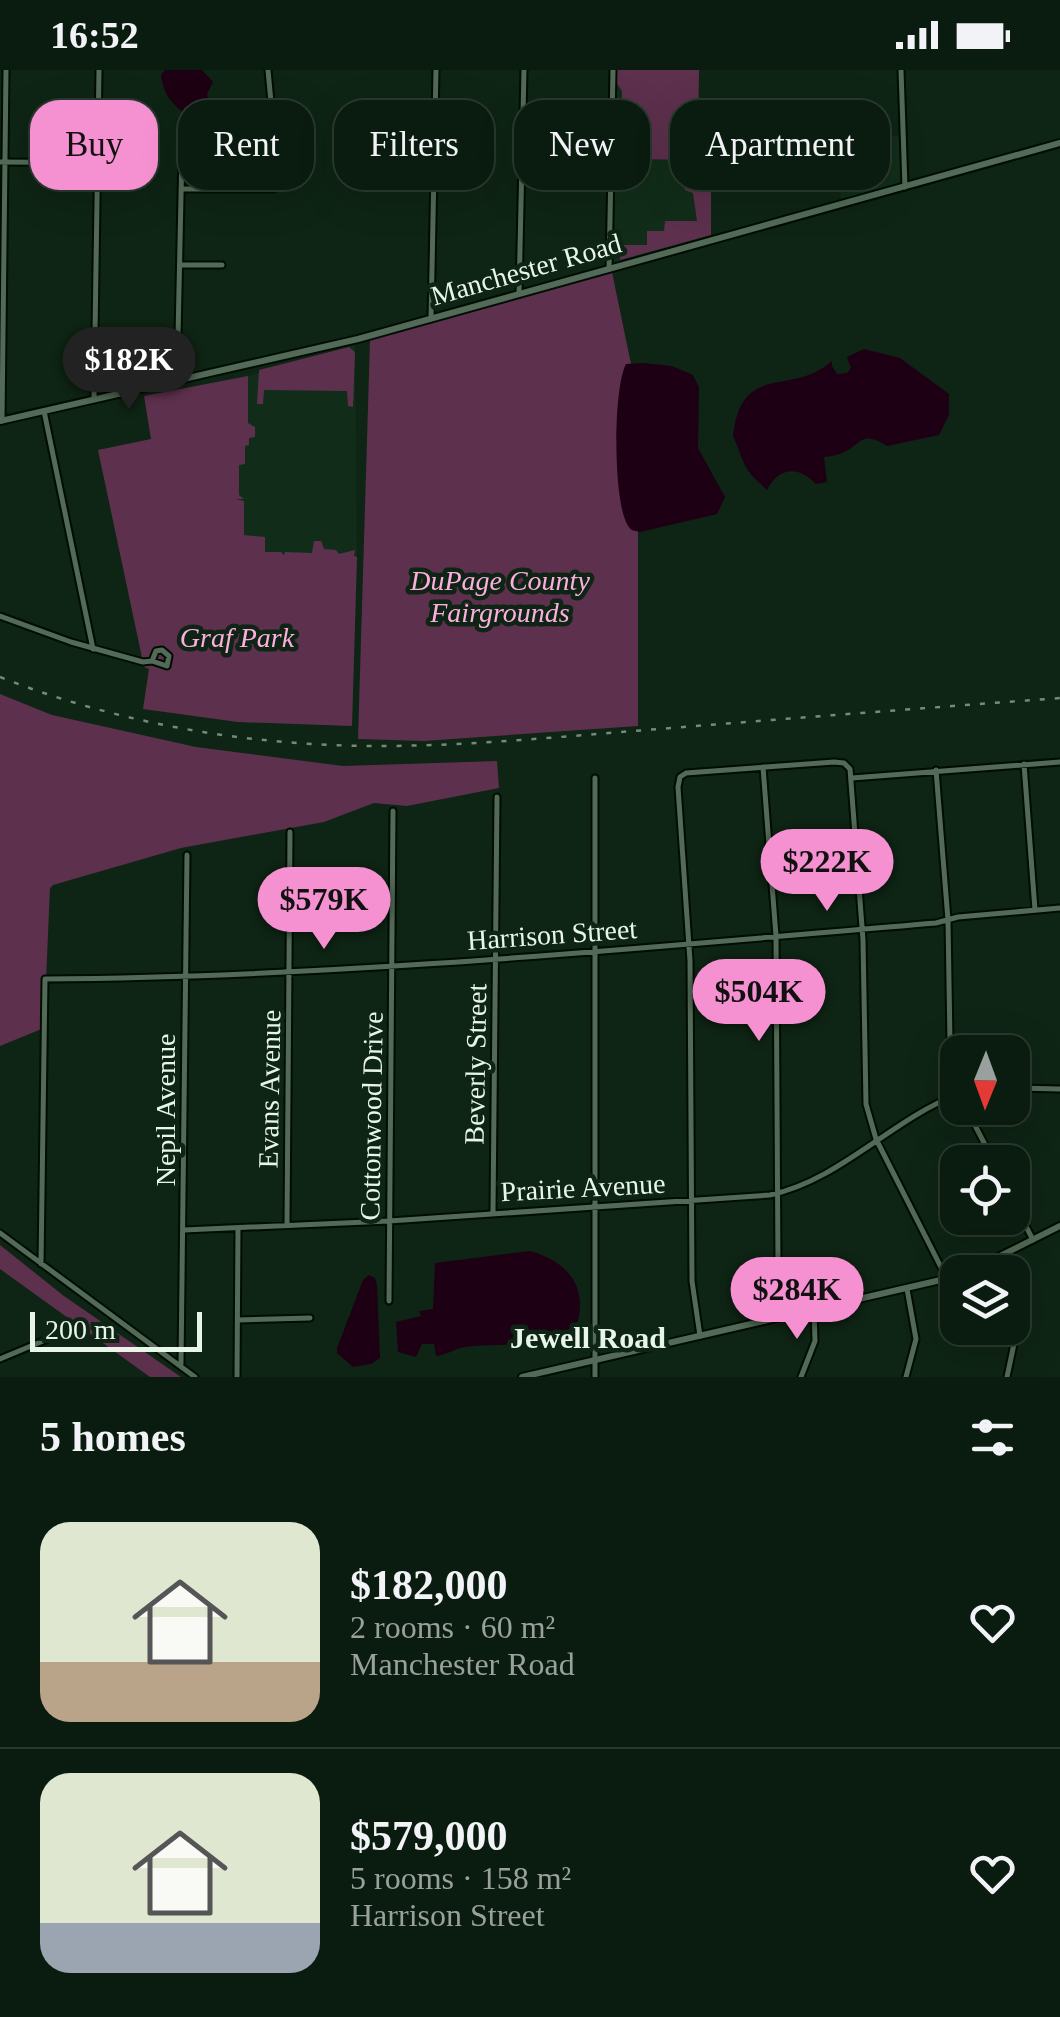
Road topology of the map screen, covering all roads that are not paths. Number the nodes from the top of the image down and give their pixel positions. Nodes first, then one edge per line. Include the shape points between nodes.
1 (6, 70) edge
2 (98, 70) edge
3 (268, 70) edge
4 (436, 70) edge
5 (524, 70) edge
6 (613, 70) edge
7 (900, 71) edge
8 (98, 100) edge
9 (271, 100) edge
10 (1060, 144) edge
11 (3, 162) edge
12 (30, 162) edge
13 (905, 187) junction
14 (98, 190) edge
15 (181, 190) edge
16 (181, 264) junction
17 (222, 264) dead end
18 (609, 269) junction
19 (519, 294) junction
20 (431, 319) junction
21 (177, 382) junction
22 (94, 401) junction
23 (44, 412) junction
24 (1, 421) edge
25 (0, 616) edge
26 (93, 649) junction
27 (152, 662) dead end
28 (1060, 762) edge
29 (1024, 764) junction
30 (763, 767) junction
31 (936, 770) junction
32 (595, 778) dead end
33 (852, 778) junction
34 (496, 797) dead end
35 (393, 812) dead end
36 (290, 832) dead end
37 (187, 855) dead end
38 (1060, 908) edge
39 (1035, 910) junction
40 (948, 920) junction
41 (862, 929) junction
42 (776, 936) junction
43 (689, 944) junction
44 (596, 951) junction
45 (496, 959) junction
46 (393, 965) junction
47 (290, 972) junction
48 (185, 978) junction
49 (950, 1035) edge
50 (1030, 1088) edge
51 (1060, 1089) edge
52 (940, 1103) edge
53 (876, 1139) junction
54 (778, 1193) junction
55 (691, 1201) junction
56 (597, 1206) junction
57 (493, 1212) junction
58 (390, 1221) junction
59 (287, 1226) junction
60 (1060, 1226) edge
61 (238, 1228) junction
62 (184, 1230) junction
63 (0, 1233) edge
64 (1030, 1234) edge
65 (1033, 1240) junction
66 (1005, 1255) edge
67 (41, 1264) junction
68 (940, 1265) edge
69 (940, 1281) edge
70 (906, 1288) junction
71 (389, 1301) dead end
72 (814, 1310) junction
73 (785, 1316) junction
74 (310, 1318) dead end
75 (238, 1320) junction
76 (62, 1334) dead end
77 (700, 1336) junction
78 (1014, 1345) edge
79 (0, 1359) edge
80 (595, 1360) junction
81 (180, 1364) junction
82 (195, 1377) edge
83 (238, 1377) edge
84 (522, 1377) edge
85 (595, 1377) edge
86 (801, 1377) edge
87 (906, 1377) edge
88 (1007, 1377) edge

1 - 11 street
2 - 8 street
3 - 9 street
4 - 20 street
5 - 19 street
6 - 18 street
7 - 13 street
10 - 13 street, Manchester Road
11 - 12 street
11 - 24 street
13 - 18 street, Manchester Road
14 - 22 street
15 - 16 street
16 - 17 street
16 - 21 street
18 - 19 street, Manchester Road
19 - 20 street, Manchester Road
20 - 21 street, Manchester Road
21 - 22 street, Manchester Road
22 - 23 street, Manchester Road
23 - 24 street, Manchester Road
23 - 26 street
25 - 26 street
26 - 27 street
28 - 29 street
29 - 31 street
29 - 39 street
30 - 33 street via 844,762
30 - 42 street
30 - 43 street via 680,778
31 - 33 street
31 - 40 street
32 - 44 street
33 - 41 street
34 - 45 street, Beverly Street
35 - 46 street, Cottonwood Drive
36 - 47 street, Evans Avenue
37 - 48 street, Nepil Avenue
38 - 39 street, Harrison Street
39 - 40 street, Harrison Street
40 - 41 street, Harrison Street
40 - 49 street
41 - 42 street, Harrison Street
41 - 53 street via 864,1092
42 - 43 street, Harrison Street
42 - 54 street
43 - 44 street, Harrison Street
43 - 55 street
44 - 45 street, Harrison Street
44 - 56 street
45 - 46 street, Harrison Street
45 - 57 street, Beverly Street
46 - 47 street, Harrison Street
46 - 58 street, Cottonwood Drive
47 - 48 street, Harrison Street
47 - 59 street, Evans Avenue
48 - 62 street, Nepil Avenue
48 - 67 street, Harrison Street via 45,979
50 - 51 street
52 - 53 street, Prairie Avenue
53 - 54 street, Prairie Avenue via 824,1174
53 - 68 street
54 - 55 street, Prairie Avenue
54 - 73 street
55 - 56 street, Prairie Avenue
55 - 77 street
56 - 57 street, Prairie Avenue
56 - 80 street
57 - 58 street, Prairie Avenue
58 - 59 street, Prairie Avenue
58 - 71 street, Cottonwood Drive
59 - 61 street, Prairie Avenue
60 - 65 street
61 - 62 street, Prairie Avenue
61 - 75 street
62 - 81 street, Nepil Avenue
63 - 67 street
64 - 65 street
65 - 66 street
67 - 81 street
69 - 70 street
70 - 72 street
70 - 87 street via 916,1339
72 - 73 street
72 - 86 street via 815,1341
73 - 77 street
74 - 75 street
75 - 83 street
76 - 79 street
77 - 80 street
78 - 88 street
80 - 84 street
80 - 85 street
81 - 82 street

